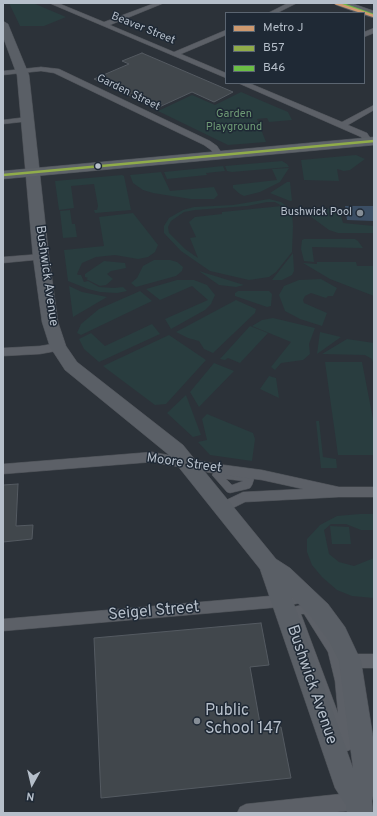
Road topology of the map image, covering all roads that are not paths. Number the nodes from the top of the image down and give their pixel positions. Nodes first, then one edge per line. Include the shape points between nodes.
1 (52, 3) edge
2 (161, 3) edge
3 (294, 3) edge
4 (340, 3) edge
5 (273, 12) edge
6 (374, 14) edge
7 (104, 25) junction
8 (4, 29) edge
9 (374, 30) edge
10 (225, 32) edge
11 (365, 34) edge
12 (175, 54) junction
13 (22, 71) junction
14 (3, 73) edge
15 (225, 76) edge
16 (244, 84) edge
17 (262, 84) edge
18 (253, 88) junction
19 (374, 107) edge
20 (27, 119) junction
21 (3, 122) edge
22 (342, 125) junction
23 (371, 142) edge
24 (219, 155) junction
25 (33, 172) junction
26 (3, 175) edge
27 (41, 257) junction
28 (3, 260) edge
29 (58, 347) junction
30 (3, 352) edge
31 (187, 463) junction
32 (3, 469) edge
33 (339, 492) junction
34 (374, 492) edge
35 (223, 508) junction
36 (269, 565) junction
37 (305, 597) junction
38 (281, 601) junction
39 (3, 625) edge
40 (350, 661) junction
41 (374, 661) edge
42 (348, 745) joint
43 (359, 807) edge
44 (246, 813) edge

1 - 7 street, Beaver Street
2 - 7 street
3 - 5 street
4 - 6 main road
7 - 12 street, Beaver Street
8 - 13 main road, Bushwick Avenue
9 - 11 street
10 - 12 street
12 - 15 street, Beaver Street
13 - 14 street, Garden Street
13 - 20 main road, Bushwick Avenue
13 - 24 street, Garden Street via 56,71 207,143
16 - 18 street
17 - 18 street
18 - 22 street
19 - 22 street
20 - 21 street
20 - 25 main road, Bushwick Avenue
22 - 23 street via 364,135
23 - 24 main road
24 - 25 main road
25 - 26 main road
25 - 27 main road, Bushwick Avenue
27 - 28 street
27 - 29 main road, Bushwick Avenue via 50,322
29 - 30 street
29 - 31 main road, Bushwick Avenue via 72,366 176,450
31 - 32 street, Moore Street via 152,457
31 - 33 street, Moore Street via 262,475
31 - 35 main road, Bushwick Avenue
33 - 34 street, Moore Street
33 - 35 street, Moore Street via 243,497
35 - 36 main road, Bushwick Avenue
36 - 37 main road, Bushwick Avenue
36 - 38 main road, Bushwick Avenue
37 - 38 street, Seigel Street
37 - 40 main road, Bushwick Avenue via 320,611 337,634
38 - 39 street, Seigel Street
38 - 43 main road, Bushwick Avenue via 344,779
40 - 41 street
40 - 43 main road, Bushwick Avenue via 366,773
42 - 42 street via 341,681 332,651 307,609 296,610 345,746
43 - 44 street

